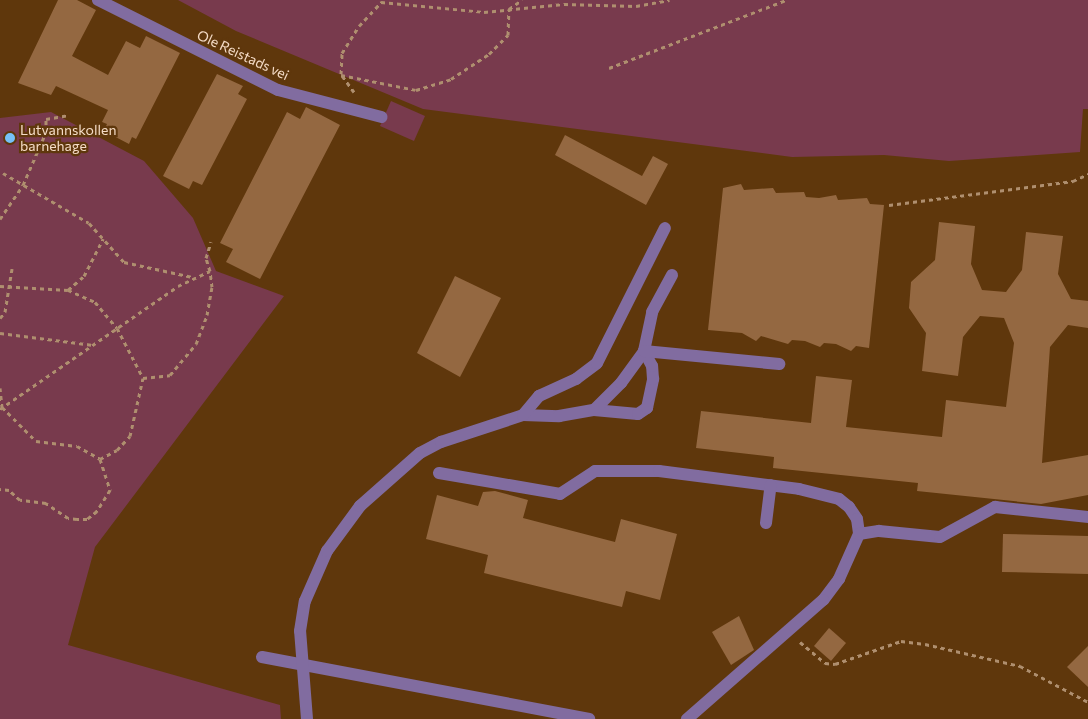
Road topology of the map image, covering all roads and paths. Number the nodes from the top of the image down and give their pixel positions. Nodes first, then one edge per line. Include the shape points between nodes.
1 (98, 0) edge
2 (522, 0) edge
3 (669, 0) edge
4 (786, 0) edge
5 (382, 1) edge
6 (509, 9) junction
7 (609, 68) dead end
8 (341, 74) junction
9 (354, 110) junction
10 (68, 115) dead end
11 (382, 117) dead end
12 (3, 173) dead end
13 (1088, 174) edge
14 (23, 185) junction
15 (889, 205) dead end
16 (0, 219) edge
17 (665, 228) dead end
18 (103, 239) junction
19 (211, 242) dead end
20 (12, 269) dead end
21 (210, 270) junction
22 (672, 275) dead end
23 (192, 277) junction
24 (0, 286) edge
25 (10, 287) junction
26 (68, 290) junction
27 (0, 318) edge
28 (117, 328) junction
29 (0, 333) edge
30 (93, 345) junction
31 (644, 351) junction
32 (779, 364) dead end
33 (142, 378) junction
34 (0, 388) edge
35 (1, 408) edge
36 (594, 410) junction
37 (523, 415) junction
38 (100, 459) junction
39 (439, 473) dead end
40 (771, 485) junction
41 (0, 489) edge
42 (1088, 517) edge
43 (766, 523) dead end
44 (858, 534) junction
45 (794, 628) junction
46 (262, 657) dead end
47 (302, 665) junction
48 (1088, 702) edge
49 (307, 719) edge
50 (589, 719) edge
51 (686, 719) edge

1 - 9 lane, Ole Reistads vei via 278,90
2 - 6 path
3 - 6 path via 636,6 564,4
4 - 7 path
5 - 6 path via 484,12
5 - 8 path via 359,26 342,53
6 - 8 path via 508,36 489,54 451,79 416,90
8 - 9 path via 355,94
9 - 11 lane, Ole Reistads vei
10 - 14 path via 46,119 46,132
12 - 14 path
13 - 15 path via 1072,181
14 - 16 path
14 - 18 path via 88,223
17 - 37 lane via 597,363 576,379 539,396
18 - 23 path via 124,262
18 - 26 path via 84,276
19 - 21 path via 206,258
20 - 25 path
21 - 23 path
21 - 33 path via 212,287 207,315 196,344 170,375
22 - 31 lane via 652,312
23 - 28 path
24 - 25 path
25 - 26 path
25 - 27 path
26 - 28 path via 95,302
28 - 30 path
28 - 33 path
29 - 30 path
30 - 35 path
31 - 32 lane
31 - 36 lane via 621,383
31 - 36 lane via 653,379 647,408 638,414
33 - 38 path via 130,436 117,450
34 - 35 path
35 - 38 path via 36,441 76,446
36 - 37 lane via 568,415
37 - 47 lane via 441,442 420,453 360,506 314,575 300,631
38 - 41 path via 109,496 87,519 68,518 46,503 20,500 9,490
39 - 40 lane via 560,494 596,470 659,471
40 - 43 lane
40 - 44 lane via 839,499 857,520
42 - 44 lane via 995,507 940,537 879,531
44 - 45 lane via 838,579 824,600
45 - 48 path via 802,644 825,662 852,660 892,644 916,642 1020,666
45 - 51 lane
46 - 47 lane
47 - 49 lane
47 - 50 lane

